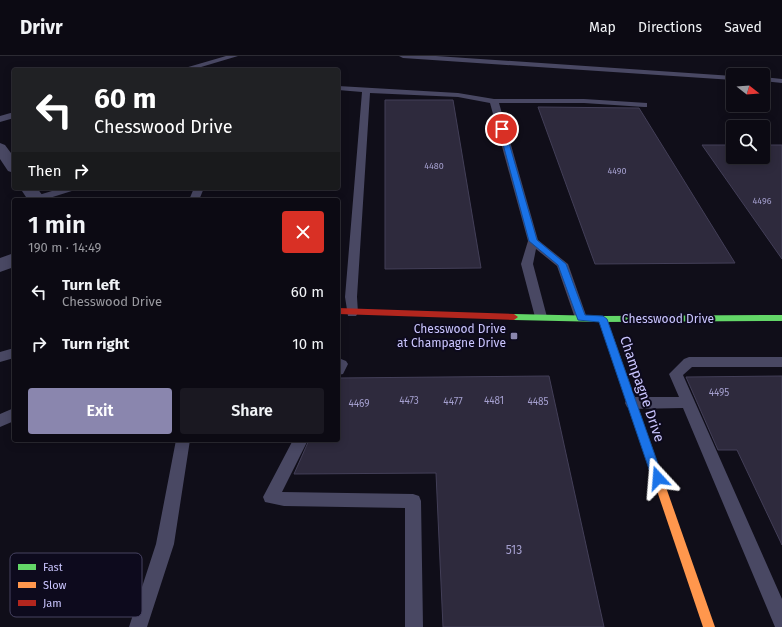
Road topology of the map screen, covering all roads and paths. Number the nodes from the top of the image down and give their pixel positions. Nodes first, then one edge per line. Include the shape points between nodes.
1 (234, 56) edge
2 (403, 56) edge
3 (189, 68) edge
4 (726, 78) edge
5 (770, 80) edge
6 (782, 81) edge
7 (340, 88) edge
8 (366, 90) junction
9 (494, 101) junction
10 (644, 105) dead end
11 (12, 116) edge
12 (0, 119) edge
13 (0, 148) edge
14 (12, 165) edge
15 (62, 190) edge
16 (33, 196) edge
17 (533, 241) junction
18 (340, 311) edge
19 (352, 313) junction
20 (541, 317) junction
21 (581, 318) junction
22 (782, 318) edge
23 (603, 319) junction
24 (12, 354) edge
25 (0, 357) edge
26 (782, 362) edge
27 (688, 402) junction
28 (632, 404) junction
29 (12, 415) edge
30 (0, 421) edge
31 (183, 442) edge
32 (300, 442) edge
33 (142, 615) edge
34 (141, 617) edge
35 (782, 621) edge
36 (138, 627) edge
37 (414, 627) edge
38 (709, 627) edge

1 - 3 lane
2 - 4 lane
5 - 6 lane
7 - 8 lane
8 - 9 lane via 458,94
8 - 19 lane via 351,297
9 - 10 lane via 584,101
9 - 17 lane
11 - 12 lane
13 - 14 street
15 - 16 lane
17 - 20 lane via 527,264
17 - 21 lane via 562,264
18 - 19 street, Chesswood Drive
19 - 20 street, Chesswood Drive
20 - 21 street, Chesswood Drive
21 - 23 street, Chesswood Drive
22 - 23 street, Chesswood Drive
23 - 28 street, Champagne Drive
24 - 25 lane
26 - 27 lane via 689,362 676,374
27 - 28 lane
27 - 35 lane
28 - 38 street, Champagne Drive
29 - 30 lane
31 - 33 lane via 165,544
32 - 37 lane via 271,498 413,500
34 - 36 lane

